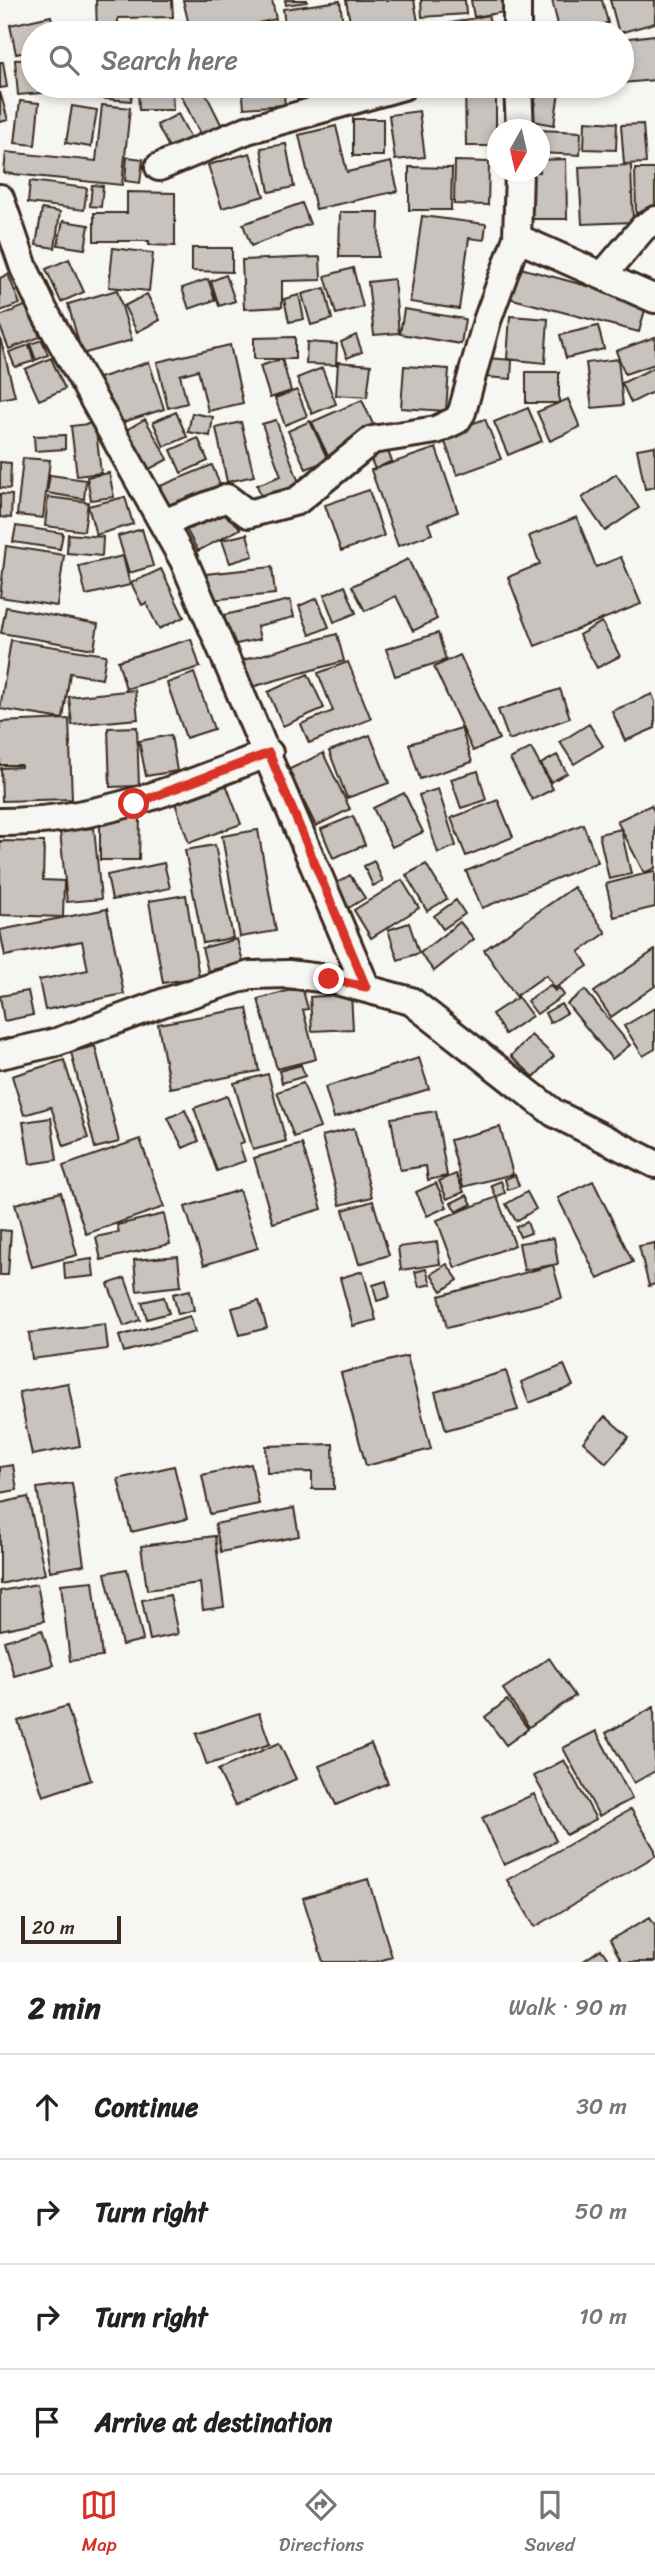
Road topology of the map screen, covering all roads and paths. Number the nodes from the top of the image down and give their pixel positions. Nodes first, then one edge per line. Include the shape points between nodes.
1 (517, 0) edge
2 (517, 21) edge
3 (360, 98) edge
4 (519, 98) edge
5 (520, 119) edge
6 (159, 167) dead end
7 (519, 182) edge
8 (0, 198) edge
9 (655, 220) edge
10 (517, 238) junction
11 (604, 274) junction
12 (655, 299) edge
13 (163, 523) junction
14 (269, 753) junction
15 (0, 822) edge
16 (366, 987) junction
17 (0, 1055) edge
18 (655, 1164) edge

1 - 2 street
3 - 6 street via 247,130
4 - 5 street
7 - 10 street
8 - 13 street via 43,309
9 - 11 street
10 - 11 street
10 - 13 street via 457,420 436,430 372,440 297,501 248,514 227,498
11 - 12 street
13 - 14 street
14 - 15 street via 134,804 38,822
14 - 16 street
16 - 17 street via 288,974 250,975 57,1042
16 - 18 street via 411,1002 554,1113

